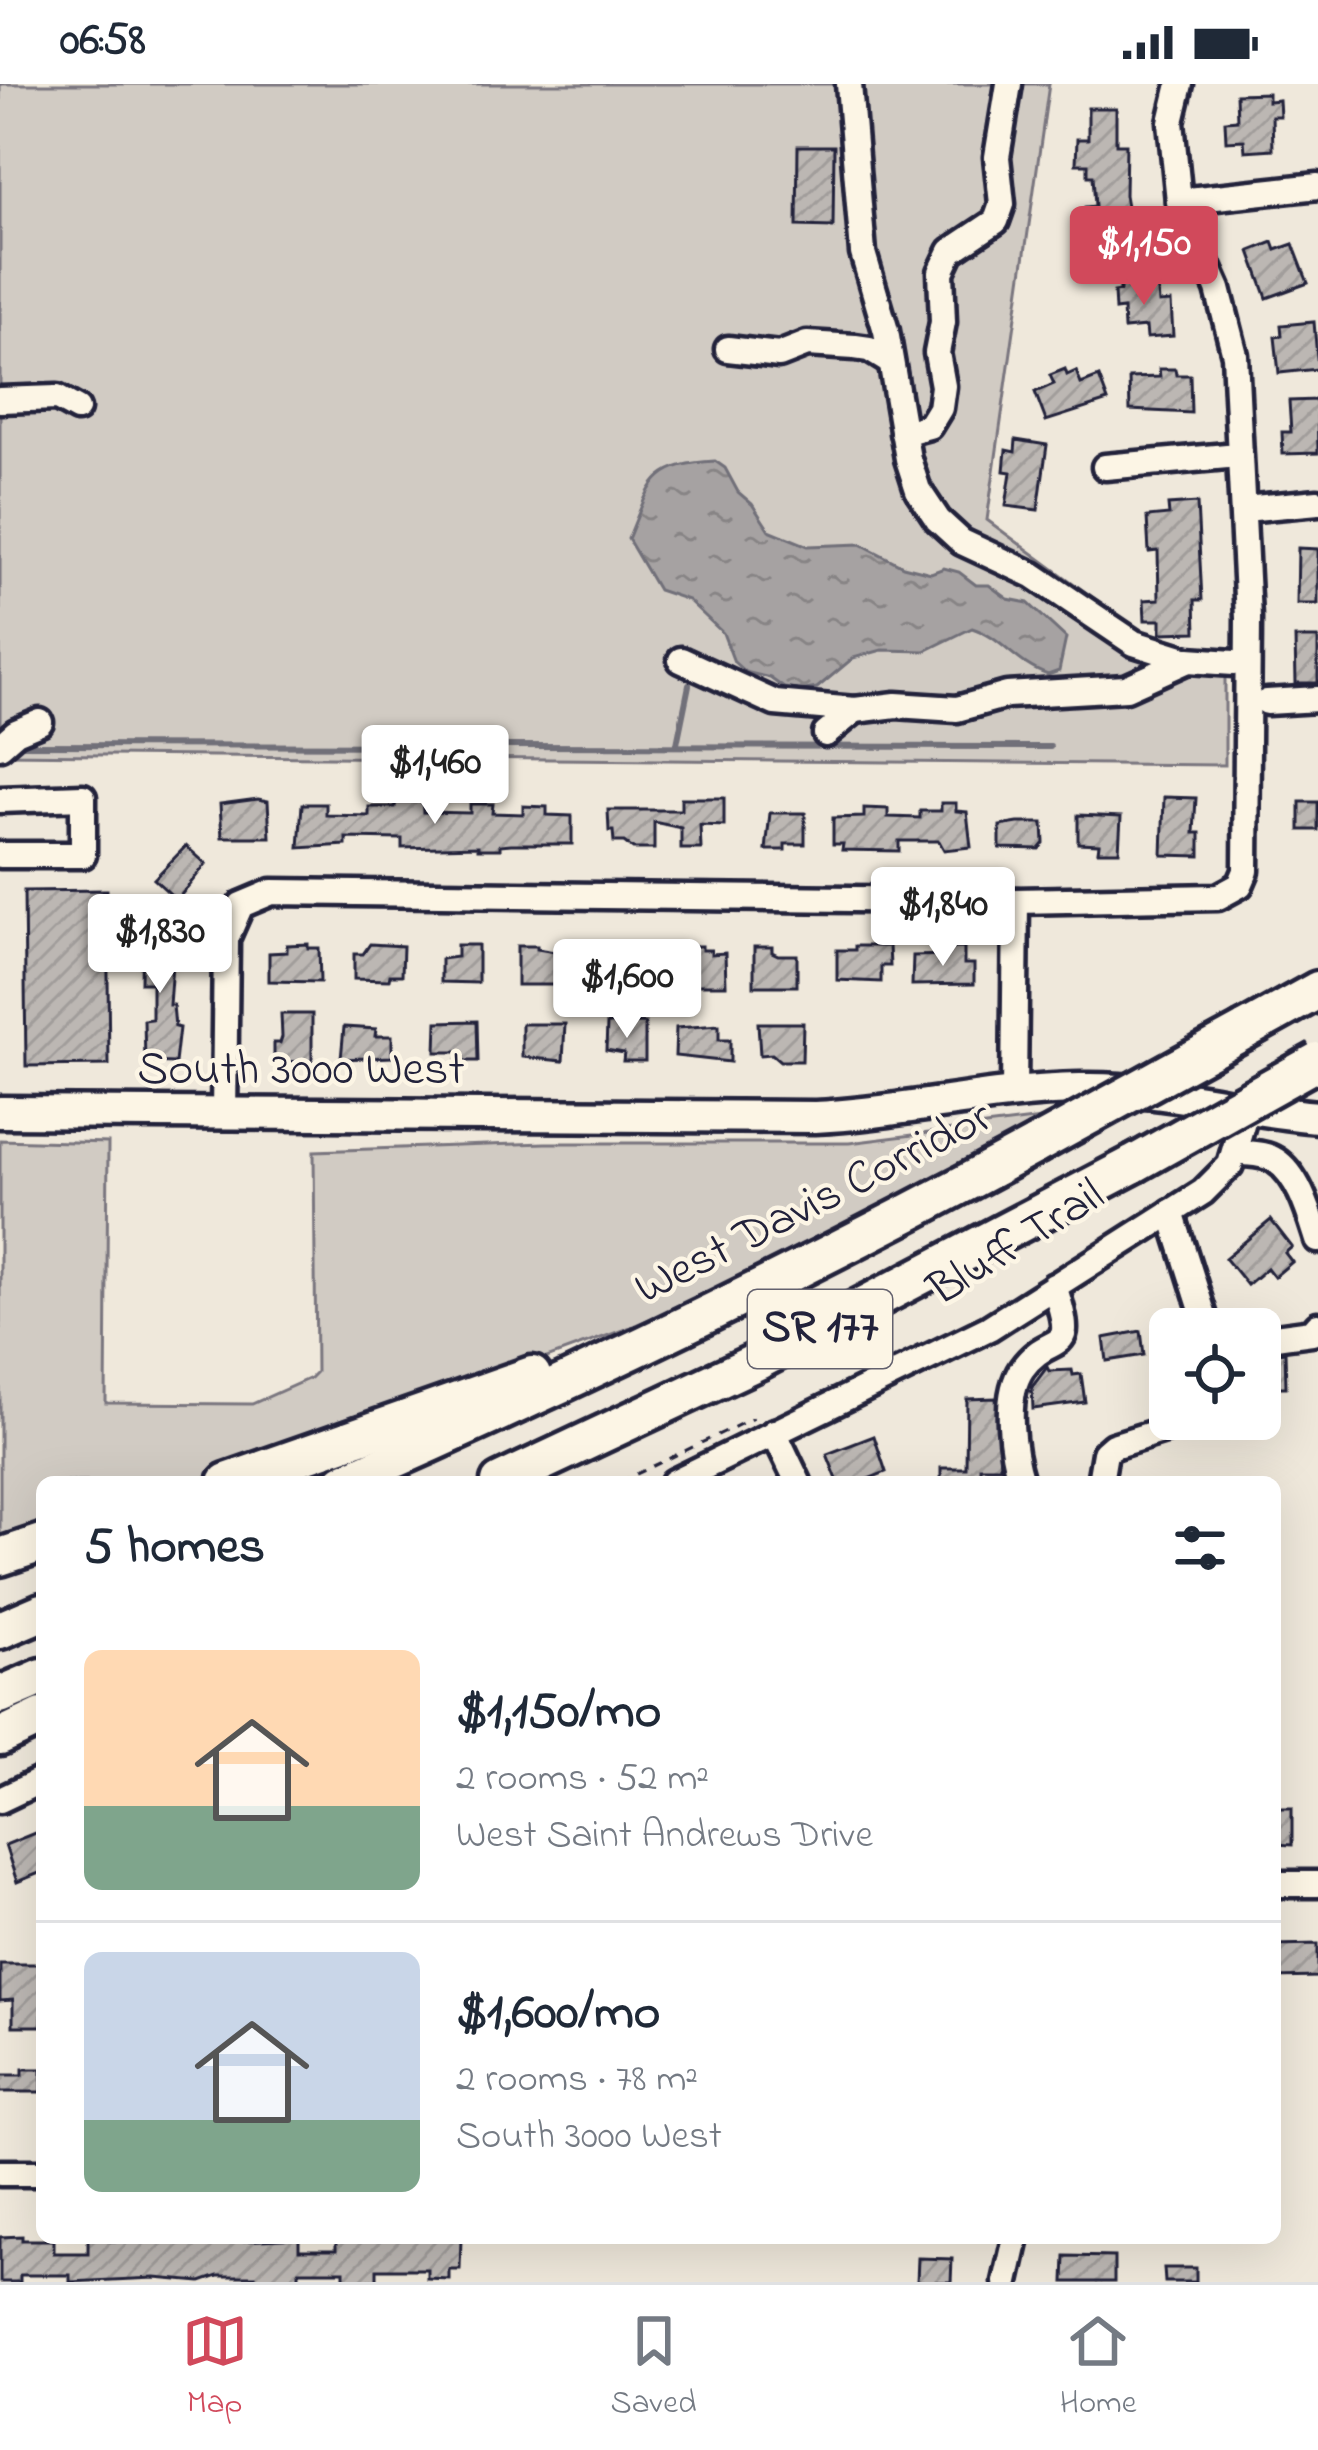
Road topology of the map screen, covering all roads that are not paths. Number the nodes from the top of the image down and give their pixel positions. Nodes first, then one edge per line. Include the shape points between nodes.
1 (849, 84) edge
2 (1009, 84) edge
3 (1180, 84) edge
4 (1318, 186) edge
5 (1179, 201) junction
6 (728, 349) dead end
7 (890, 362) junction
8 (0, 400) edge
9 (77, 409) dead end
10 (903, 433) junction
11 (1238, 455) junction
12 (1105, 466) dead end
13 (1318, 502) edge
14 (1244, 509) junction
15 (1188, 660) junction
16 (681, 661) dead end
17 (1234, 662) dead end
18 (1318, 699) edge
19 (1268, 702) dead end
20 (855, 710) junction
21 (40, 722) dead end
22 (826, 734) dead end
23 (0, 746) edge
24 (0, 800) edge
25 (0, 855) edge
26 (1016, 902) junction
27 (1318, 990) edge
28 (1318, 1061) edge
29 (1014, 1093) junction
30 (1247, 1106) junction
31 (0, 1112) edge
32 (224, 1116) junction
33 (1318, 1117) edge
34 (1235, 1152) junction
35 (1171, 1212) junction
36 (1318, 1240) edge
37 (1054, 1286) junction
38 (1201, 1308) edge
39 (695, 1321) junction
40 (1318, 1325) edge
41 (1281, 1336) edge
42 (709, 1382) junction
43 (765, 1425) junction
44 (1149, 1435) edge
45 (244, 1476) edge
46 (358, 1476) edge
47 (513, 1476) edge
48 (540, 1476) edge
49 (684, 1476) edge
50 (795, 1476) edge
51 (1019, 1476) edge
52 (1101, 1476) edge
53 (36, 1545) edge
54 (0, 1557) edge
55 (36, 1615) edge
56 (0, 1630) edge
57 (36, 1680) edge
58 (0, 1695) edge
59 (36, 1720) edge
60 (0, 1737) edge
61 (36, 1783) edge
62 (0, 1800) edge
63 (1318, 1884) edge
64 (1281, 1885) edge
65 (0, 2173) edge
66 (36, 2173) edge
67 (1015, 2244) edge
68 (1006, 2282) edge

1 - 7 street via 862,253
2 - 10 street via 998,157 1003,204 996,220 951,251 941,272 940,408 929,426
3 - 5 street via 1171,122
4 - 5 street
5 - 11 street via 1218,289 1235,355
6 - 7 street via 779,355 807,344 855,346
7 - 10 street
8 - 9 street via 57,398
10 - 15 street via 918,490 962,542 1033,575 1134,644
11 - 12 street
11 - 14 street
13 - 14 street
14 - 26 street via 1249,672 1240,885 1218,897
15 - 17 street
15 - 20 street via 1126,688 1007,695 957,709
16 - 20 street via 775,703
18 - 19 street
20 - 22 street
21 - 23 street
24 - 25 street via 82,797 82,855
26 - 29 street
26 - 32 street via 272,892 241,905 226,939
27 - 39 highway, West Davis Corridor / SR 177, bridge
28 - 42 highway, SR 177, bridge
29 - 30 main road, South 3000 West via 1119,1089
29 - 32 main road, South 3000 West via 837,1116
30 - 33 main road, South 3000 West
30 - 34 street
31 - 32 main road, South 3000 West
34 - 35 street via 1213,1184
34 - 36 street via 1279,1162
35 - 37 street
35 - 38 street
37 - 43 street via 989,1328
37 - 51 street via 1066,1328 1022,1368 1016,1386
39 - 45 highway
39 - 46 highway, West Davis Corridor / SR 177
40 - 41 street
42 - 47 highway, SR 177
42 - 48 highway via 642,1427
43 - 49 street
43 - 50 street
44 - 52 street via 1113,1446
53 - 54 highway
55 - 56 highway
57 - 58 highway
59 - 60 highway
61 - 62 street
63 - 64 street
65 - 66 street
67 - 68 street

